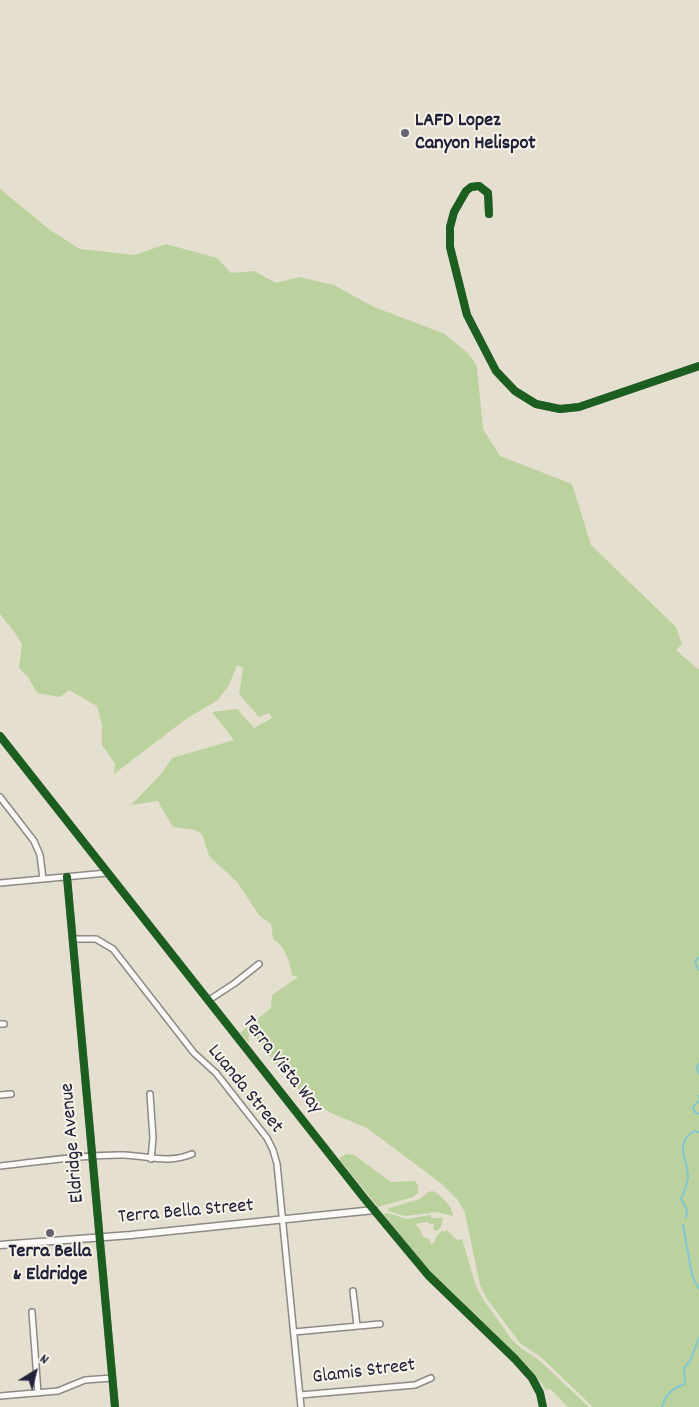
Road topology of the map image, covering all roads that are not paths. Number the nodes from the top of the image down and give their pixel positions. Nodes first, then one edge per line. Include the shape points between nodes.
1 (489, 214) dead end
2 (699, 366) edge
3 (0, 736) edge
4 (0, 797) edge
5 (2, 804) edge
6 (107, 873) junction
7 (67, 877) junction
8 (43, 879) junction
9 (0, 883) edge
10 (74, 939) junction
11 (259, 964) dead end
12 (208, 1000) junction
13 (12, 1094) dead end
14 (150, 1094) dead end
15 (0, 1095) edge
16 (192, 1154) dead end
17 (93, 1156) junction
18 (151, 1159) junction
19 (0, 1166) edge
20 (374, 1210) junction
21 (284, 1220) junction
22 (99, 1236) junction
23 (0, 1245) edge
24 (353, 1291) dead end
25 (32, 1312) dead end
26 (380, 1324) dead end
27 (357, 1326) junction
28 (294, 1332) junction
29 (112, 1378) junction
30 (431, 1378) dead end
31 (38, 1393) junction
32 (300, 1395) junction
33 (0, 1396) edge
34 (115, 1407) edge
35 (301, 1407) edge
36 (543, 1407) edge

1 - 2 street via 488,194 479,186 472,187 454,212 450,247 467,315 496,372 515,391 536,404 560,409 579,408
3 - 6 street, Terra Vista Way
4 - 5 street
5 - 8 street via 34,841 40,855
6 - 7 street
6 - 12 street, Terra Vista Way
7 - 8 street
7 - 10 street, Eldridge Avenue
8 - 9 street
10 - 17 street, Eldridge Avenue
10 - 21 street, Luanda Street via 96,939 113,948 194,1053 216,1073 266,1138 277,1164
11 - 12 street
12 - 20 street, Terra Vista Way
13 - 15 street
14 - 18 street
16 - 18 street via 179,1159
17 - 18 street via 124,1155
17 - 19 street
17 - 22 street, Eldridge Avenue
20 - 21 street, Terra Bella Street
20 - 36 street, Terra Vista Way via 428,1275 532,1378
21 - 22 street, Terra Bella Street
21 - 28 street, Luanda Street
22 - 23 street, Terra Bella Street
22 - 29 street, Eldridge Avenue
24 - 27 street
25 - 31 street
26 - 27 street
27 - 28 street
28 - 32 street, Luanda Street
29 - 31 street via 85,1380 58,1391
29 - 34 street, Eldridge Avenue
30 - 32 street, Glamis Street via 415,1385
31 - 33 street
32 - 35 street, Luanda Street

